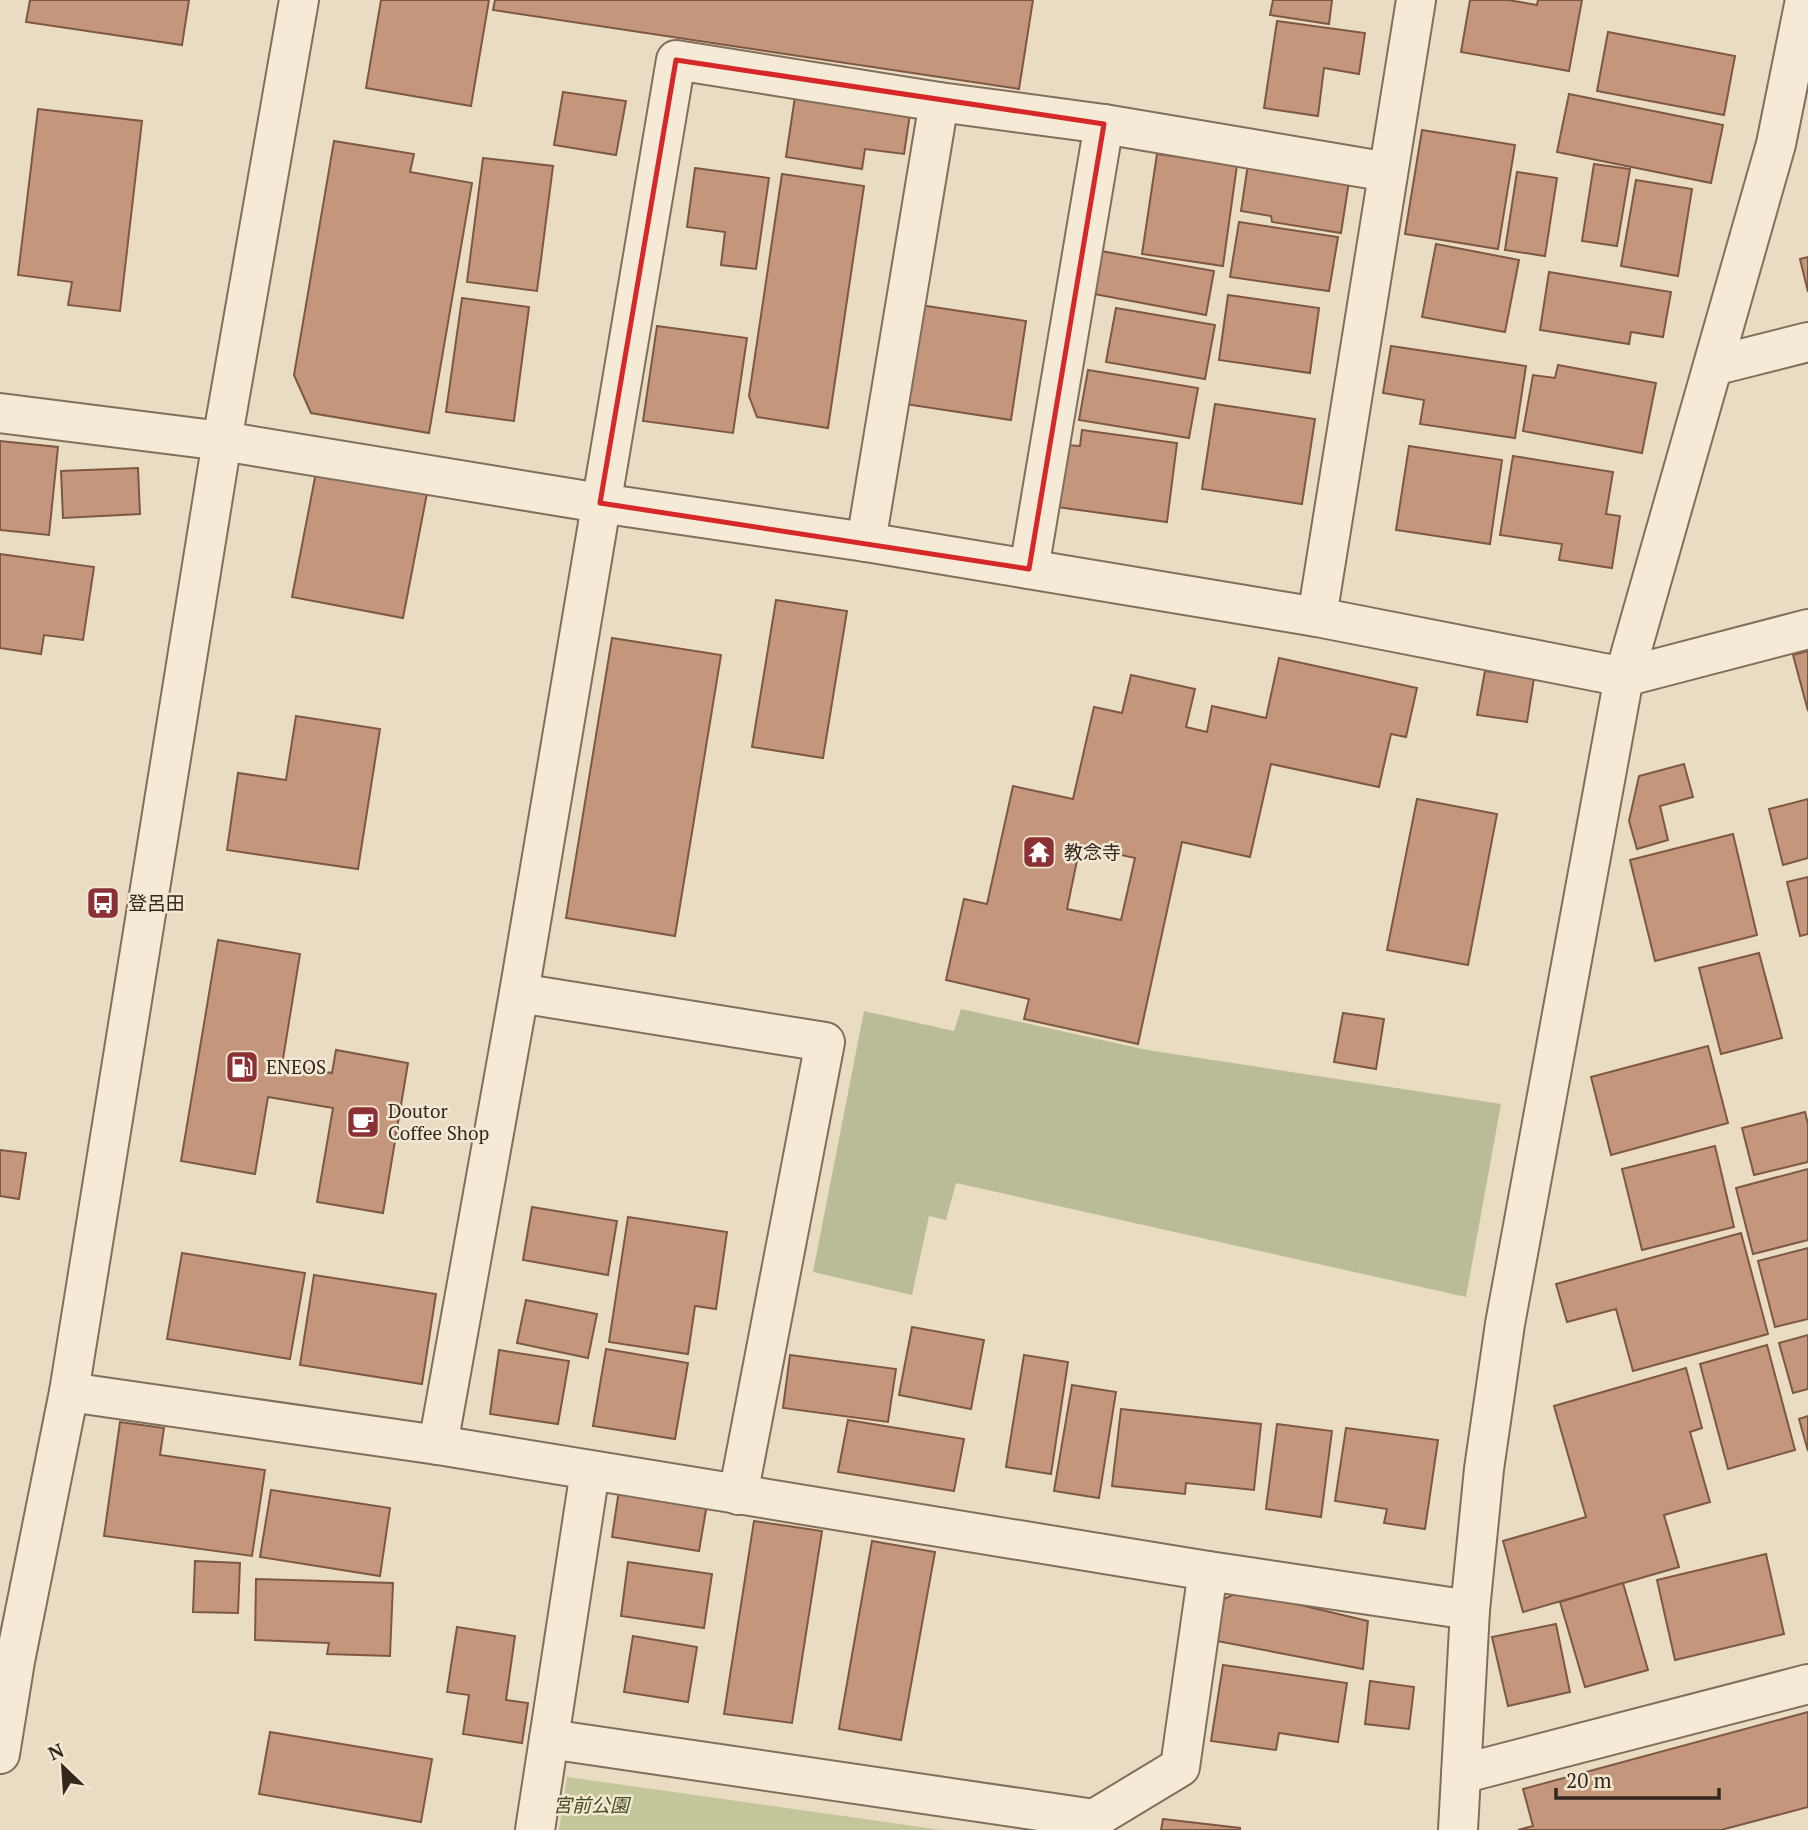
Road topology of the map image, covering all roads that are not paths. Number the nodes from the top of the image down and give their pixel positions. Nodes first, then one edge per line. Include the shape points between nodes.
1 (299, 0) edge
2 (1416, 0) edge
3 (1805, 0) edge
4 (939, 102) junction
5 (1104, 124) junction
6 (1388, 172) junction
7 (1808, 342) edge
8 (1713, 366) junction
9 (0, 413) edge
10 (222, 441) junction
11 (600, 503) junction
12 (866, 542) junction
13 (1028, 569) junction
14 (1317, 617) junction
15 (1808, 629) edge
16 (1624, 677) junction
17 (519, 993) junction
18 (69, 1392) junction
19 (438, 1445) junction
20 (590, 1471) junction
21 (738, 1494) junction
22 (1208, 1571) junction
23 (1470, 1610) junction
24 (8, 1659) edge
25 (1808, 1684) edge
26 (549, 1740) junction
27 (0, 1754) edge
28 (1461, 1774) junction
29 (534, 1830) edge
30 (1458, 1830) edge

1 - 10 street
2 - 6 street
3 - 8 street via 1776,144
4 - 5 street
4 - 11 street via 676,60
4 - 12 street
5 - 6 street
5 - 13 street
6 - 14 street
7 - 8 street
8 - 16 street
9 - 10 street
10 - 11 street
10 - 18 street
11 - 12 street
11 - 17 street
12 - 13 street
13 - 14 street
14 - 16 street
15 - 16 street
16 - 23 street via 1505,1324
17 - 19 street
17 - 21 street via 825,1042
18 - 19 street
18 - 24 street
19 - 20 street
20 - 21 street
20 - 26 street
21 - 22 street
22 - 23 street
22 - 26 street via 1180,1767 1094,1819
23 - 28 street
24 - 27 street
25 - 28 street
26 - 29 street
28 - 30 street

